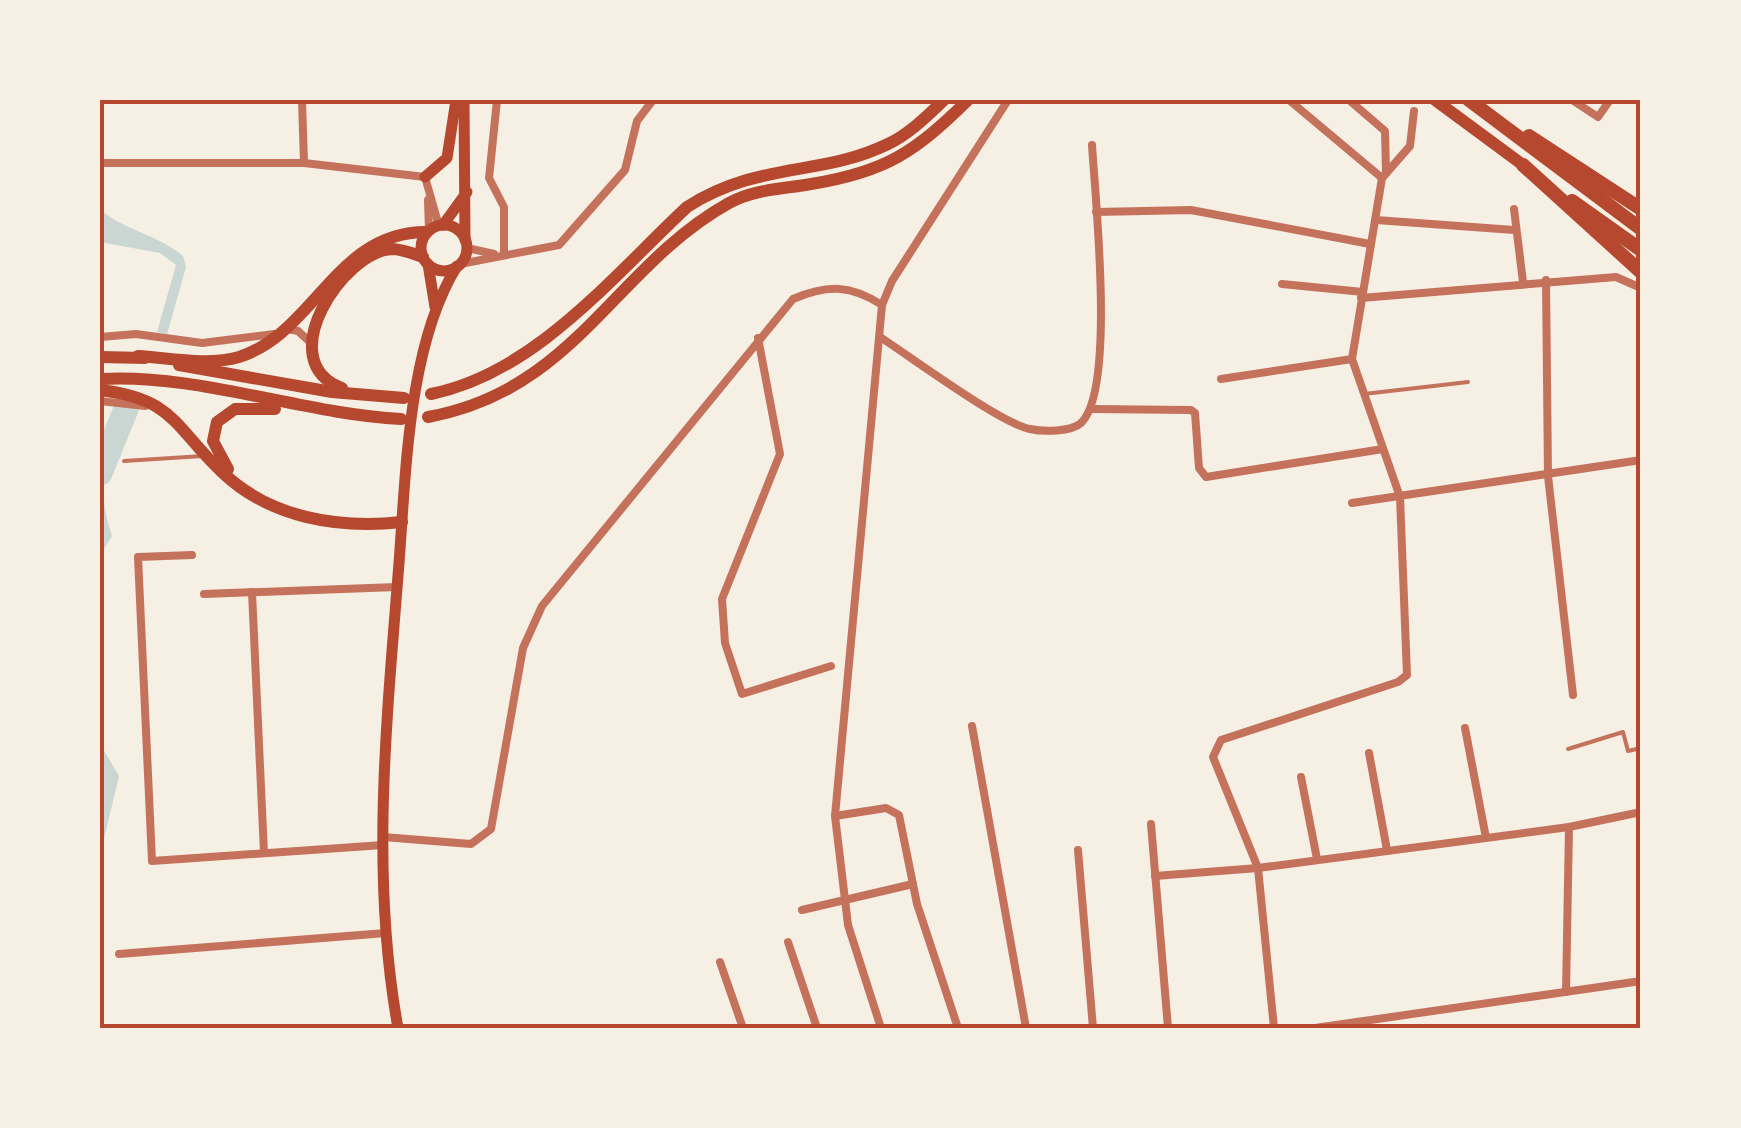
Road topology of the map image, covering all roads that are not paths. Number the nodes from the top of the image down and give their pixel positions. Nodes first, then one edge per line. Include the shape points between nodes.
1 (302, 100) edge
2 (456, 100) edge
3 (464, 100) edge
4 (497, 100) edge
5 (653, 100) edge
6 (944, 100) edge
7 (968, 100) edge
8 (1008, 100) edge
9 (1290, 100) edge
10 (1349, 100) edge
11 (1435, 100) edge
12 (1470, 100) edge
13 (1572, 100) edge
14 (1610, 100) edge
15 (1414, 110) dead end
16 (1092, 145) dead end
17 (100, 163) edge
18 (304, 163) junction
19 (1523, 165) junction
20 (1384, 175) junction
21 (425, 177) junction
22 (467, 192) junction
23 (1514, 209) dead end
24 (1641, 210) edge
25 (1096, 212) junction
26 (1376, 220) junction
27 (434, 228) junction
28 (1641, 229) edge
29 (1514, 230) junction
30 (466, 244) junction
31 (1370, 244) junction
32 (1641, 250) edge
33 (504, 255) junction
34 (425, 261) junction
35 (459, 265) junction
36 (1641, 272) edge
37 (1546, 280) junction
38 (1523, 282) junction
39 (1282, 284) dead end
40 (1641, 288) edge
41 (1362, 295) junction
42 (882, 305) junction
43 (435, 307) junction
44 (276, 333) junction
45 (100, 337) edge
46 (880, 337) junction
47 (758, 338) junction
48 (310, 342) junction
49 (138, 356) junction
50 (100, 357) edge
51 (1352, 359) junction
52 (100, 379) edge
53 (1221, 379) dead end
54 (1468, 382) dead end
55 (100, 390) edge
56 (431, 394) dead end
57 (1364, 394) junction
58 (384, 398) junction
59 (404, 398) dead end
60 (100, 402) edge
61 (1092, 409) junction
62 (167, 413) junction
63 (338, 413) junction
64 (428, 416) dead end
65 (401, 419) dead end
66 (213, 434) junction
67 (1384, 449) junction
68 (207, 456) junction
69 (1641, 460) edge
70 (124, 462) dead end
71 (1548, 476) junction
72 (244, 490) junction
73 (1400, 496) junction
74 (1352, 504) dead end
75 (402, 522) junction
76 (192, 555) dead end
77 (397, 587) junction
78 (252, 592) junction
79 (204, 594) dead end
80 (832, 666) dead end
81 (1573, 694) dead end
82 (972, 726) dead end
83 (1465, 728) dead end
84 (1641, 748) edge
85 (1568, 749) dead end
86 (1369, 753) dead end
87 (1300, 777) dead end
88 (1641, 812) edge
89 (835, 816) junction
90 (1150, 824) dead end
91 (1569, 827) junction
92 (1486, 838) junction
93 (383, 841) junction
94 (1078, 850) dead end
95 (1387, 850) junction
96 (264, 853) junction
97 (1316, 859) junction
98 (1258, 868) junction
99 (1155, 876) junction
100 (913, 884) junction
101 (845, 900) junction
102 (802, 910) dead end
103 (386, 933) junction
104 (788, 942) dead end
105 (120, 954) dead end
106 (720, 962) dead end
107 (1641, 981) edge
108 (1566, 992) junction
109 (398, 1028) edge
110 (742, 1028) edge
111 (817, 1028) edge
112 (881, 1028) edge
113 (958, 1028) edge
114 (1026, 1028) edge
115 (1093, 1028) edge
116 (1168, 1028) edge
117 (1274, 1028) edge
118 (1315, 1028) edge

1 - 18 street
2 - 21 main road via 448,158
3 - 22 main road
4 - 33 street via 489,178 504,206
5 - 33 street via 636,120 625,170 579,225 559,245
6 - 56 highway via 876,149 716,189 538,344 465,386
7 - 64 highway via 936,135 886,166 732,201 676,244 553,360 491,399
8 - 42 street
9 - 20 street
10 - 20 street via 1385,131
11 - 19 highway
12 - 24 highway
12 - 28 highway
13 - 14 street via 1598,118
15 - 20 street via 1410,146
16 - 25 street
17 - 18 street
18 - 21 street
19 - 32 highway
19 - 36 highway
20 - 26 street
21 - 27 street
22 - 27 main road
22 - 30 main road
23 - 29 street
25 - 31 street via 1191,210
25 - 61 street via 1102,339
26 - 29 street
26 - 31 street
27 - 30 main road via 459,230
27 - 34 main road via 421,244
27 - 44 highway via 372,244
29 - 38 street
30 - 33 street
30 - 35 main road
31 - 41 street
33 - 35 street
34 - 35 main road via 446,271
34 - 43 main road
34 - 48 highway via 393,249 370,257 334,293
35 - 43 main road
37 - 38 street
37 - 40 street via 1616,277
37 - 71 street
38 - 41 street
39 - 41 street
41 - 51 street
42 - 46 street
42 - 47 street via 857,289 812,291 793,299
43 - 75 main road
44 - 45 street via 202,343 136,334
44 - 48 street via 298,331
44 - 49 highway via 227,360
46 - 61 street via 1025,428 1075,428
46 - 89 street
47 - 80 street via 780,454 722,599 725,643 742,694
47 - 93 street via 530,627 491,829 470,844
48 - 58 highway via 312,363 327,382
49 - 50 highway
49 - 58 highway
51 - 53 street
51 - 57 street
52 - 63 highway via 154,380
54 - 57 lane
55 - 62 highway via 139,395
57 - 67 street
58 - 59 highway
60 - 62 street
61 - 67 street via 1190,410 1206,477
62 - 66 highway
62 - 68 highway
63 - 65 highway
63 - 66 highway via 235,409 216,422
66 - 72 highway via 214,449
67 - 73 street
68 - 70 lane
68 - 72 highway
69 - 71 street
71 - 73 street
71 - 81 street
72 - 75 highway via 304,517
73 - 74 street
73 - 98 street via 1407,675 1214,747
75 - 77 main road
76 - 96 street via 138,557 150,854 157,863
77 - 78 street
77 - 93 main road
78 - 79 street
78 - 96 street
82 - 114 street
83 - 92 street
84 - 85 lane via 1628,751 1623,732
86 - 95 street
87 - 97 street
88 - 91 street
89 - 100 street via 886,808 899,815
89 - 101 street
90 - 99 street
91 - 92 street
91 - 108 street
92 - 95 street
93 - 96 street
93 - 103 main road
94 - 115 street
95 - 97 street
97 - 98 street
98 - 99 street
98 - 117 street
99 - 116 street
100 - 101 street
100 - 113 street
101 - 102 street
101 - 112 street
103 - 105 street
103 - 109 main road
104 - 111 street
106 - 110 street
107 - 108 street
108 - 118 street

